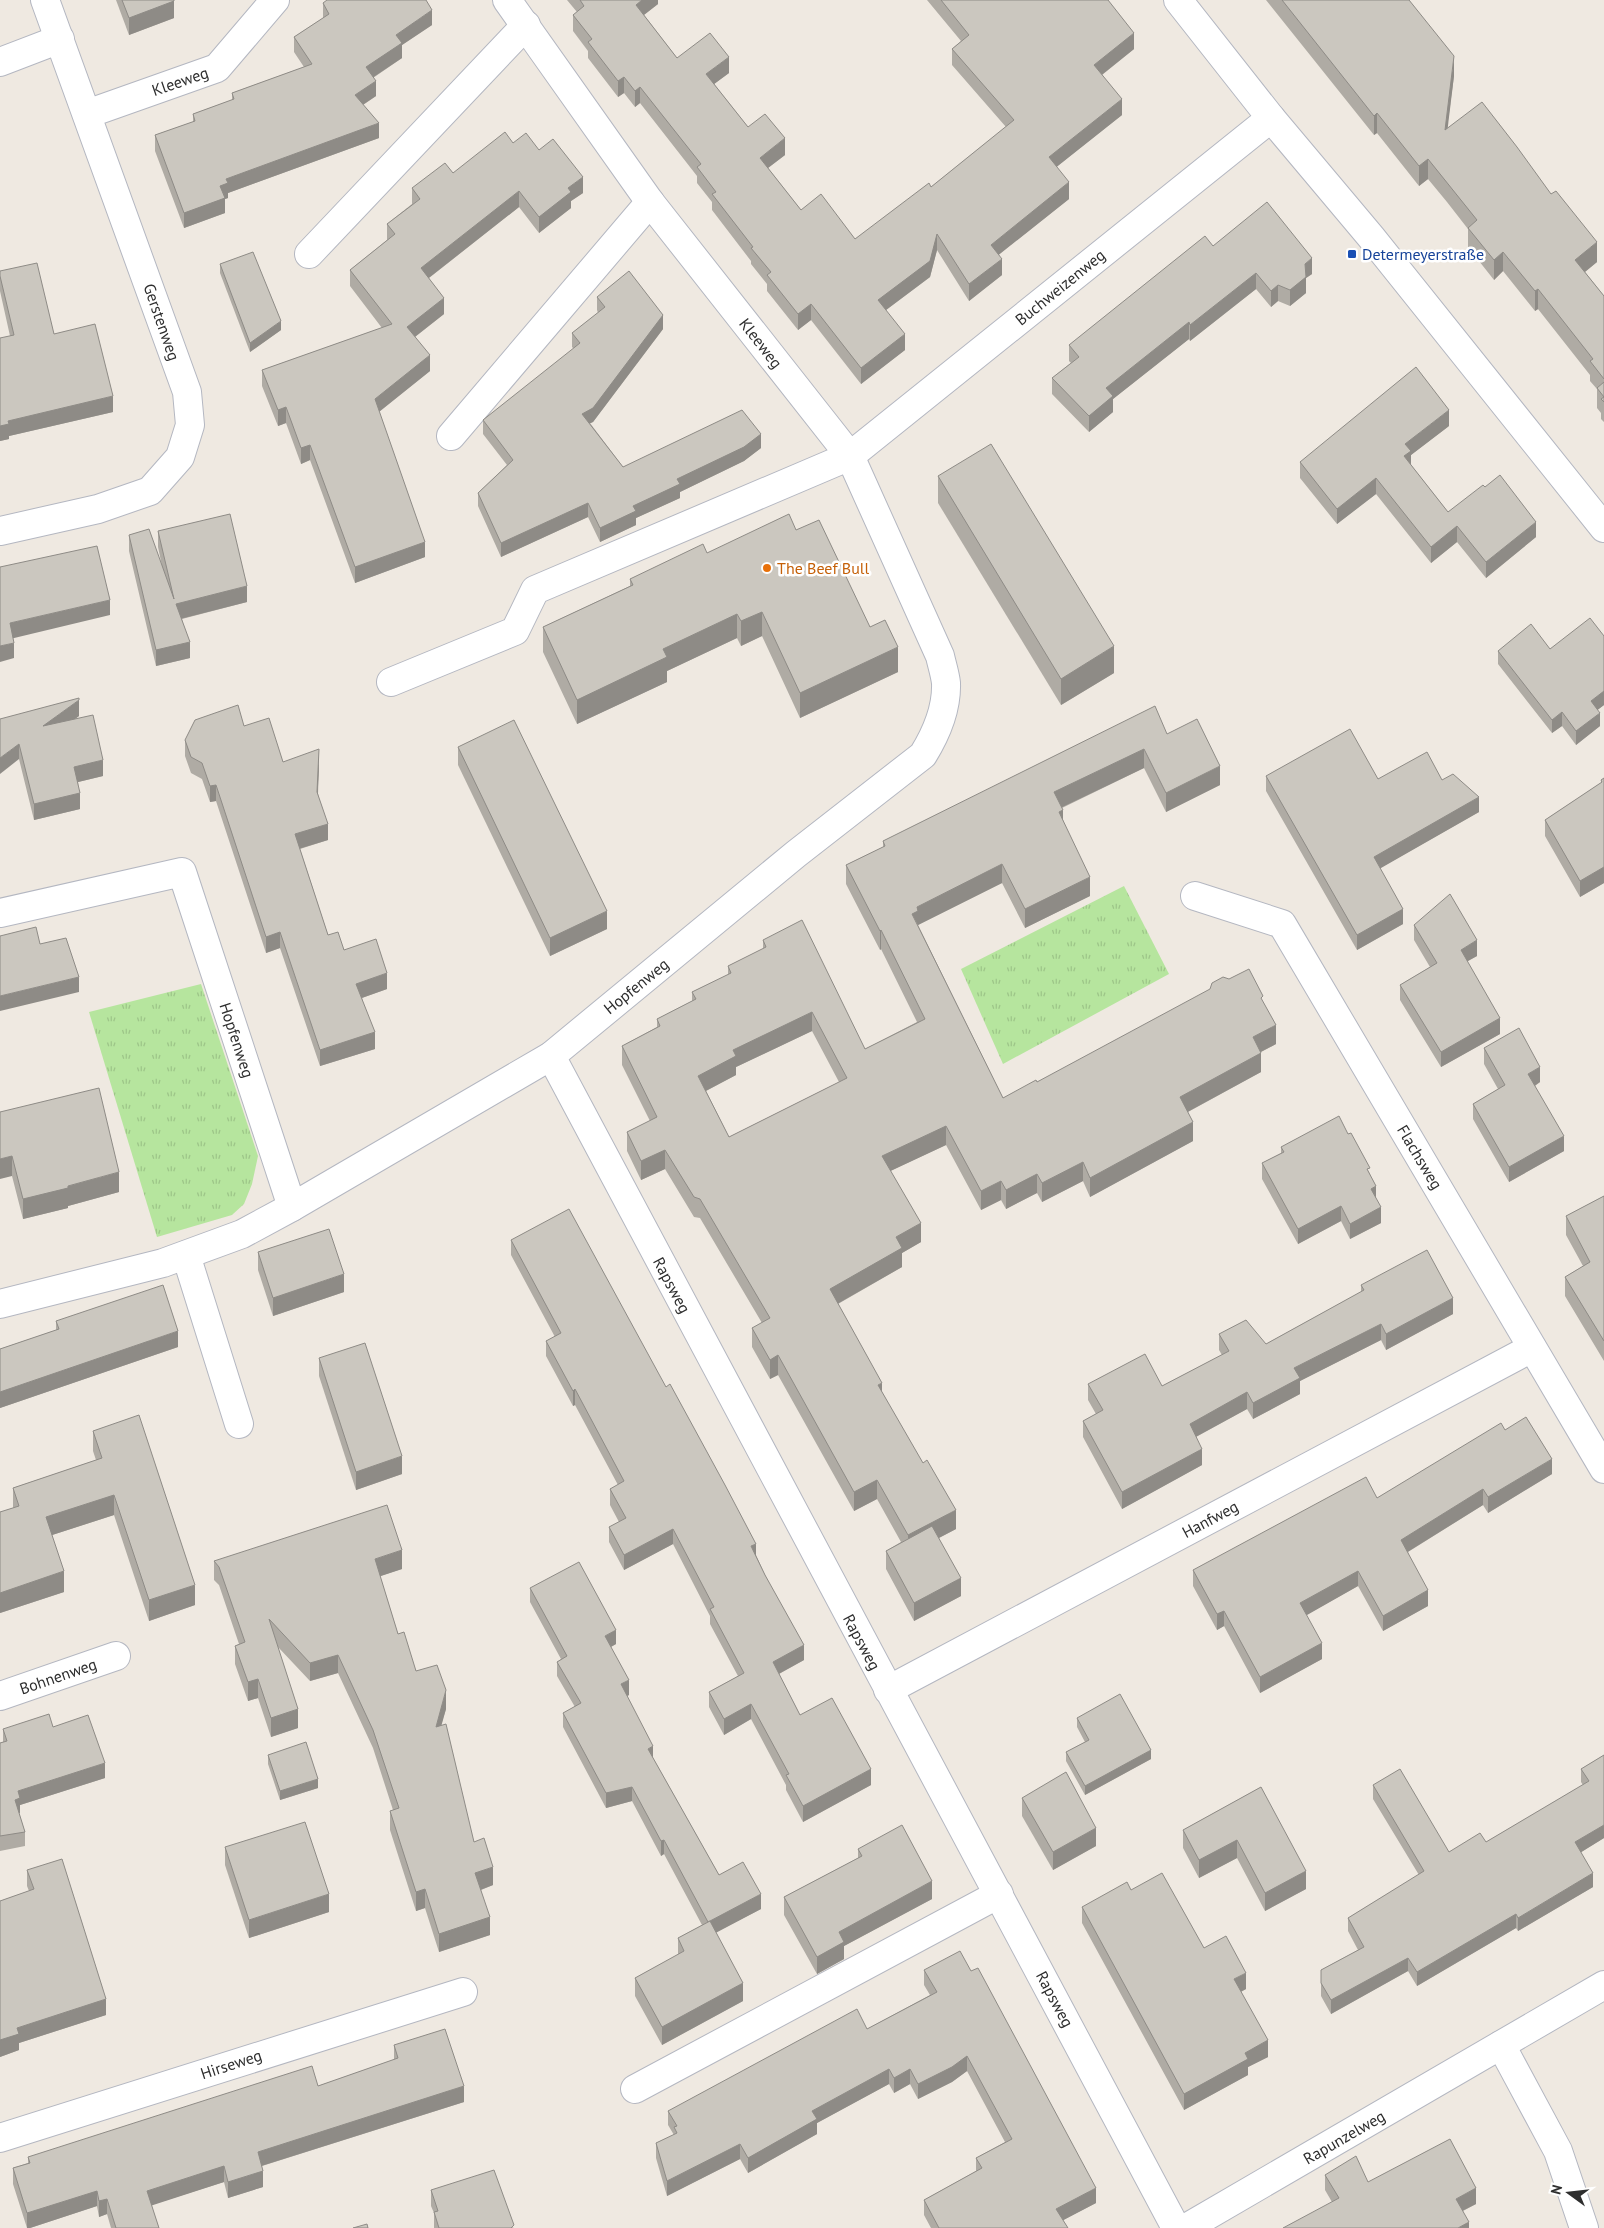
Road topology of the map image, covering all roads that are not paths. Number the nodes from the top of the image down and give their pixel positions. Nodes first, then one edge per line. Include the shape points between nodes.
1 (45, 0) edge
2 (275, 0) edge
3 (507, 0) edge
4 (1178, 0) edge
5 (526, 26) junction
6 (60, 40) junction
7 (0, 62) edge
8 (87, 114) junction
9 (1271, 118) junction
10 (650, 202) junction
11 (309, 254) dead end
12 (451, 436) dead end
13 (850, 456) junction
14 (1604, 528) edge
15 (0, 532) edge
16 (391, 682) dead end
17 (941, 718) joint
18 (1195, 896) dead end
19 (0, 913) edge
20 (551, 1056) junction
21 (292, 1207) junction
22 (186, 1255) junction
23 (0, 1304) edge
24 (1532, 1348) junction
25 (239, 1424) dead end
26 (1604, 1469) edge
27 (116, 1656) dead end
28 (888, 1690) junction
29 (0, 1696) edge
30 (999, 1894) junction
31 (1604, 1985) edge
32 (463, 1992) dead end
33 (1501, 2045) junction
34 (635, 2089) dead end
35 (0, 2138) edge
36 (1176, 2228) edge
37 (1186, 2228) edge
38 (1584, 2228) edge

1 - 6 street, Gerstenweg
2 - 8 street, Kleeweg via 217,68
3 - 5 street, Kleeweg
4 - 9 street
5 - 10 street, Kleeweg
5 - 11 street
6 - 7 street
6 - 8 street, Gerstenweg
8 - 15 street, Gerstenweg via 187,392 190,425 180,458 150,491 98,510
9 - 13 street, Buchweizenweg
9 - 14 street via 1371,237
10 - 12 street
10 - 13 street, Kleeweg
13 - 16 street, Buchweizenweg via 535,590 516,631
13 - 17 street, Kleeweg via 940,656 946,684
17 - 20 street, Hopfenweg via 936,735 924,755 789,860
18 - 24 street, Flachsweg via 1282,924
19 - 21 street, Hopfenweg via 182,872
20 - 21 street, Hopfenweg
20 - 28 street, Rapsweg
21 - 22 street, Hopfenweg via 242,1234
22 - 23 street, Hopfenweg
22 - 25 street
24 - 26 street, Flachsweg
24 - 28 street, Hanfweg
27 - 29 street, Bohnenweg
28 - 30 street, Rapsweg
30 - 34 street
30 - 36 street, Rapsweg
31 - 33 street
32 - 35 street, Hirseweg
33 - 37 street, Rapunzelweg
33 - 38 street via 1558,2151

